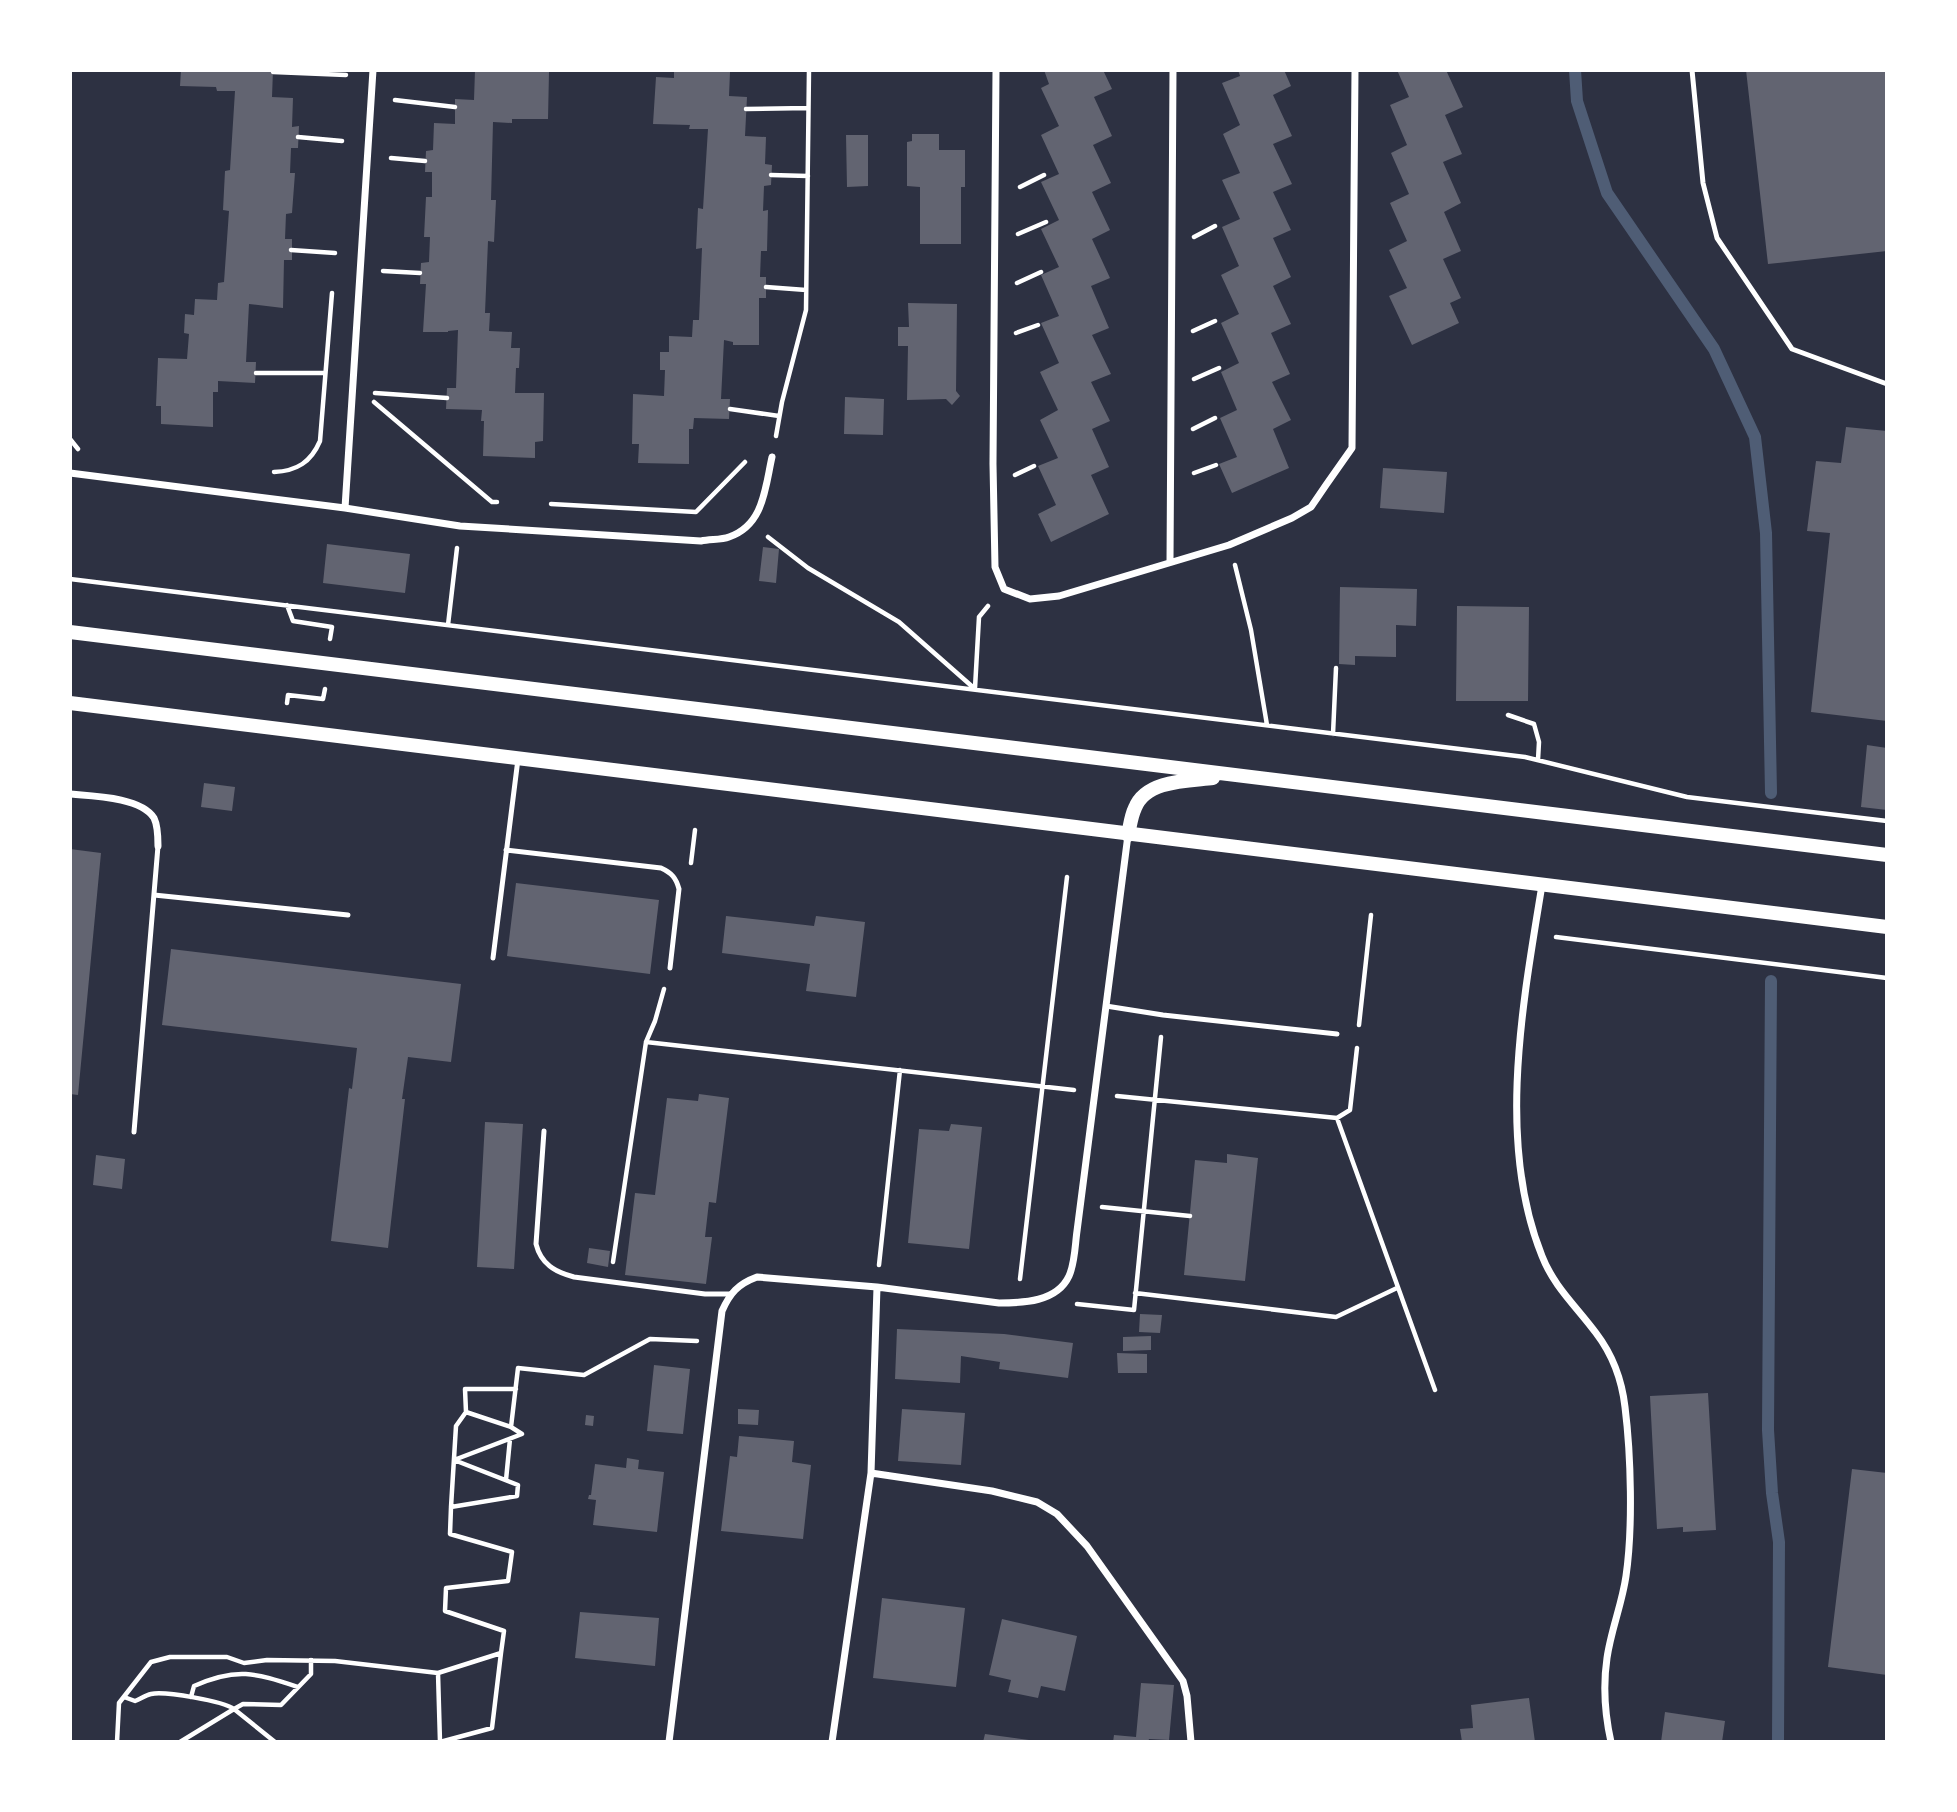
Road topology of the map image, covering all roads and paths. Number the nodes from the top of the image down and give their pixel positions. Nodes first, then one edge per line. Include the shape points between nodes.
1 (373, 70) edge
2 (809, 70) edge
3 (996, 70) edge
4 (1173, 70) edge
5 (1355, 70) edge
6 (1692, 70) edge
7 (273, 72) dead end
8 (347, 72) edge
9 (346, 88) dead end
10 (396, 90) dead end
11 (395, 100) junction
12 (456, 107) dead end
13 (808, 108) junction
14 (746, 109) dead end
15 (394, 112) dead end
16 (343, 128) dead end
17 (298, 137) dead end
18 (342, 141) junction
19 (392, 147) dead end
20 (341, 153) dead end
21 (391, 158) junction
22 (425, 161) dead end
23 (390, 171) dead end
24 (1044, 175) dead end
25 (771, 176) dead end
26 (808, 176) junction
27 (1011, 191) dead end
28 (1046, 222) dead end
29 (1012, 236) dead end
30 (335, 240) dead end
31 (291, 250) dead end
32 (335, 253) junction
33 (383, 259) dead end
34 (334, 266) dead end
35 (1041, 272) dead end
36 (420, 273) dead end
37 (333, 280) dead end
38 (1013, 281) dead end
39 (766, 288) dead end
40 (806, 290) junction
41 (1038, 325) dead end
42 (1006, 337) dead end
43 (256, 373) dead end
44 (325, 373) junction
45 (374, 380) dead end
46 (1887, 384) edge
47 (373, 393) junction
48 (447, 398) dead end
49 (730, 409) dead end
50 (779, 416) junction
51 (772, 457) junction
52 (275, 472) dead end
53 (70, 473) edge
54 (506, 502) dead end
55 (547, 504) dead end
56 (345, 508) junction
57 (751, 524) junction
58 (460, 526) junction
59 (1229, 545) junction
60 (1170, 562) junction
61 (70, 579) edge
62 (1004, 589) junction
63 (287, 605) junction
64 (448, 625) junction
65 (70, 632) edge
66 (330, 641) dead end
67 (1336, 668) dead end
68 (325, 684) dead end
69 (975, 689) junction
70 (70, 703) edge
71 (287, 708) dead end
72 (1508, 715) dead end
73 (1267, 726) junction
74 (1333, 734) junction
75 (518, 759) junction
76 (1538, 760) junction
77 (1235, 775) junction
78 (70, 794) edge
79 (1887, 821) edge
80 (1128, 835) junction
81 (158, 846) joint
82 (506, 850) junction
83 (1887, 855) edge
84 (1067, 877) dead end
85 (1542, 884) junction
86 (154, 895) junction
87 (348, 915) dead end
88 (1371, 915) dead end
89 (1887, 927) edge
90 (1534, 935) junction
91 (493, 958) dead end
92 (670, 968) joint
93 (1887, 978) edge
94 (1106, 1006) junction
95 (1163, 1015) junction
96 (1358, 1032) dead end
97 (1337, 1034) dead end
98 (646, 1042) junction
99 (1357, 1045) dead end
100 (900, 1070) junction
101 (1044, 1086) junction
102 (1063, 1088) dead end
103 (1126, 1097) dead end
104 (1155, 1100) junction
105 (1337, 1118) junction
106 (544, 1131) dead end
107 (134, 1132) dead end
108 (1080, 1204) junction
109 (1143, 1212) junction
110 (1190, 1216) dead end
111 (610, 1282) junction
112 (877, 1287) junction
113 (1397, 1288) junction
114 (1055, 1292) junction
115 (1135, 1293) junction
116 (730, 1294) junction
117 (1018, 1303) junction
118 (719, 1341) junction
119 (516, 1389) junction
120 (1436, 1390) dead end
121 (466, 1412) junction
122 (511, 1427) junction
123 (510, 1438) junction
124 (454, 1461) junction
125 (871, 1473) junction
126 (506, 1480) junction
127 (451, 1507) junction
128 (501, 1653) junction
129 (311, 1660) junction
130 (438, 1673) junction
131 (298, 1687) junction
132 (124, 1697) junction
133 (191, 1697) junction
134 (234, 1709) junction
135 (117, 1742) edge
136 (180, 1742) edge
137 (275, 1742) edge
138 (440, 1742) edge
139 (669, 1742) edge
140 (832, 1742) edge
141 (1191, 1742) edge
142 (1611, 1742) edge

1 - 56 street
2 - 13 path
3 - 62 street via 993,464 995,567
4 - 60 street
5 - 59 street via 1352,448 1311,507
6 - 46 lane via 1703,183 1717,238 1792,349
7 - 8 path
8 - 9 path
10 - 11 path
11 - 12 path
11 - 15 path
13 - 14 path
13 - 26 path
16 - 18 path
17 - 18 path
18 - 20 path
19 - 21 path
21 - 22 path
21 - 23 path
24 - 27 path
25 - 26 path
26 - 40 path
28 - 29 path
30 - 32 path
31 - 32 path
32 - 34 path
33 - 36 path via 382,271
35 - 38 path via 1013,285
37 - 44 path
39 - 40 path
40 - 50 path via 806,310
41 - 42 path
43 - 44 path
44 - 52 path via 320,441 315,452 300,467
45 - 47 path
47 - 48 path
47 - 54 path via 372,400 492,502
49 - 50 path
50 - 51 path
51 - 55 path via 754,454 696,512
51 - 57 street via 761,506
53 - 56 street
56 - 58 street
57 - 58 street via 729,537 701,541
57 - 69 path via 808,568 899,622
58 - 64 path
59 - 60 street
59 - 73 path via 1251,630
60 - 62 street via 1059,596 1030,599
61 - 63 path
62 - 69 path via 979,617
63 - 64 path
63 - 66 path via 293,621 332,627
64 - 69 path
65 - 77 main road
67 - 74 path
68 - 71 path via 323,699 288,695
69 - 73 path
70 - 75 main road
72 - 76 path via 1534,724
73 - 74 path
74 - 76 path
75 - 80 main road
75 - 82 lane
76 - 79 path via 1688,797
77 - 80 main road via 1179,782 1143,796
77 - 83 main road
78 - 81 street via 120,800 147,812 154,818
80 - 85 main road
80 - 94 street
81 - 86 lane
82 - 91 lane
82 - 92 lane via 670,872 679,889
84 - 101 path
85 - 89 main road
85 - 90 street
86 - 87 lane
86 - 107 lane
88 - 96 path
90 - 93 path
90 - 142 street via 1517,1102 1524,1189 1542,1257 1556,1284 1603,1343 1625,1404 1629,1537 1622,1602 1607,1658
92 - 98 path
94 - 95 lane
94 - 108 street
95 - 97 lane
95 - 104 path
98 - 100 path
98 - 111 path
99 - 105 path via 1350,1111
100 - 101 path
100 - 112 path
101 - 102 path
101 - 117 path
103 - 104 path
104 - 105 path
104 - 109 path
105 - 113 path
106 - 111 lane via 539,1254 560,1274
108 - 109 path
108 - 114 street via 1069,1277
109 - 110 path
109 - 115 path
111 - 116 lane
112 - 116 street via 757,1278 741,1283
112 - 117 street
112 - 125 street
113 - 115 path via 1336,1317
113 - 120 path
114 - 115 path via 1083,1306 1133,1310
114 - 117 street
116 - 118 street via 722,1311
118 - 119 path via 650,1339 584,1375 518,1368
118 - 139 street
119 - 121 path via 465,1389
119 - 122 path
121 - 122 path
121 - 124 path via 456,1426
122 - 123 path via 522,1434
123 - 124 path
123 - 126 path
124 - 126 path
124 - 127 path
125 - 140 street
125 - 141 street via 992,1491 1037,1502 1057,1514 1087,1546 1183,1681
126 - 127 path via 518,1485 517,1496
127 - 128 path via 450,1534 512,1552 508,1581 446,1588 445,1611 504,1631
128 - 130 path
128 - 138 path via 492,1728
129 - 130 path
129 - 131 path via 311,1674
129 - 132 path via 244,1663 227,1657 170,1657 151,1662
130 - 138 path
131 - 133 path via 257,1673 217,1676 194,1686
131 - 134 path via 281,1705 243,1704
132 - 133 path via 135,1701 153,1693
132 - 135 path via 119,1703
133 - 134 path
134 - 136 path
134 - 137 path

